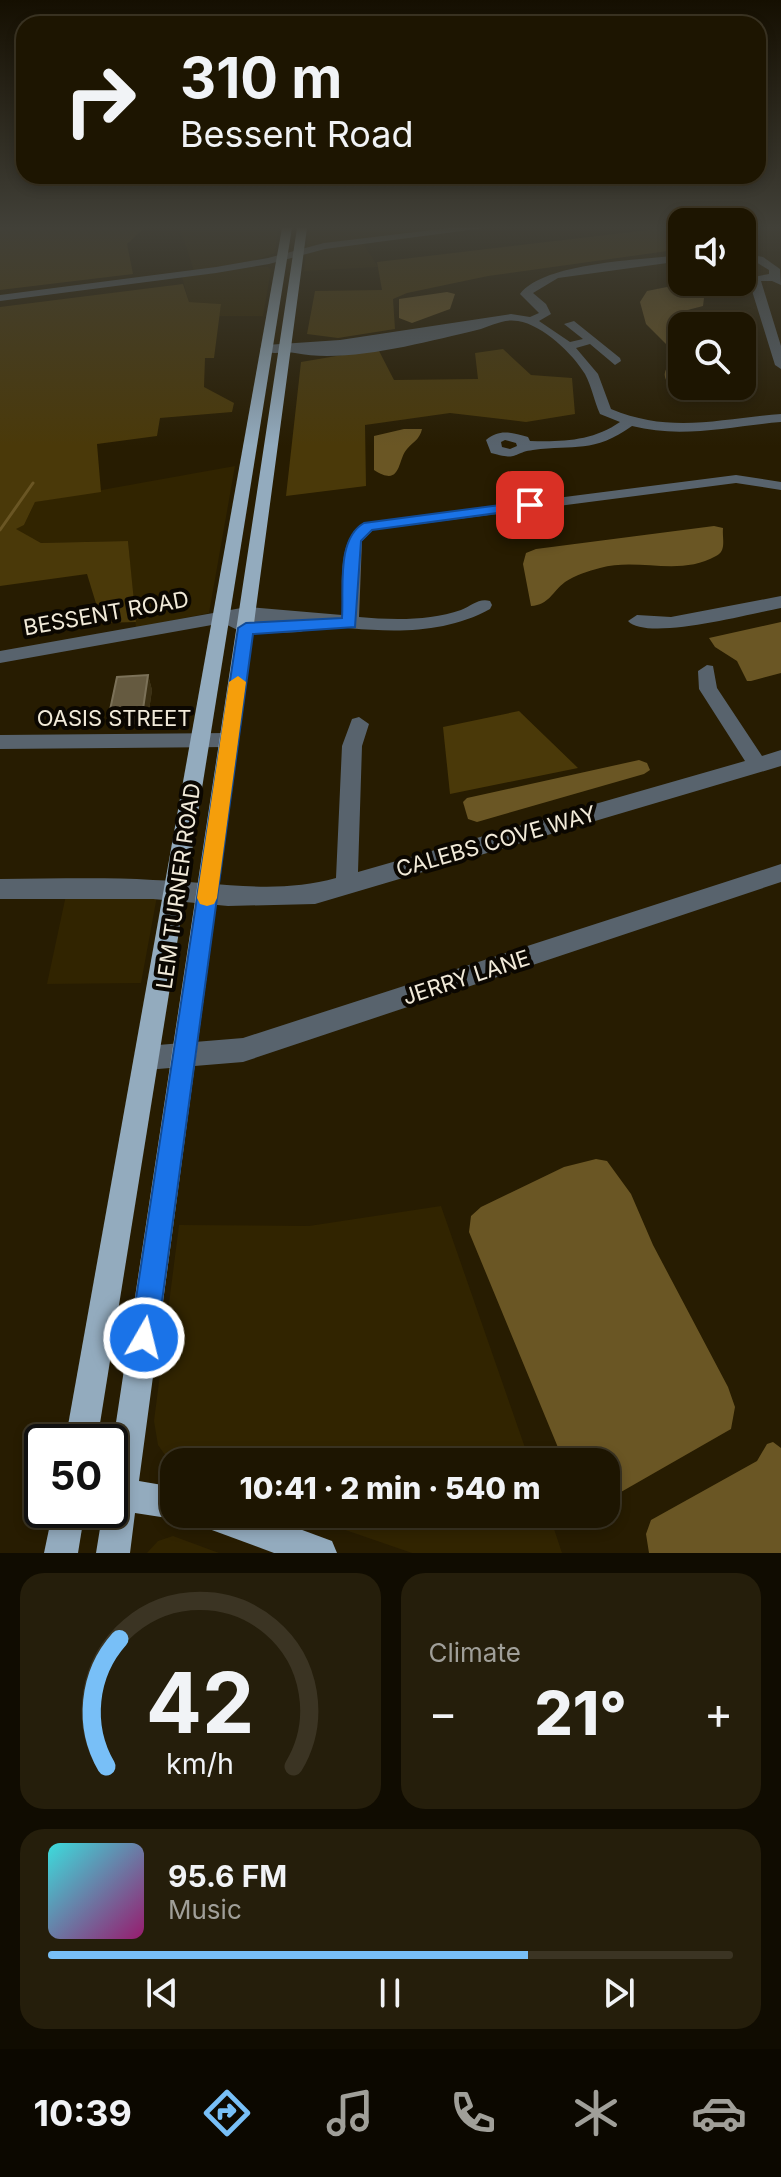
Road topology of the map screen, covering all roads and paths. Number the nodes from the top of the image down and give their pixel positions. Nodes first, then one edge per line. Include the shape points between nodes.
1 (274, 300) edge
2 (294, 300) edge
3 (525, 300) edge
4 (535, 300) edge
5 (763, 300) edge
6 (523, 319) junction
7 (570, 324) dead end
8 (593, 340) junction
9 (568, 346) junction
10 (266, 349) junction
11 (289, 349) junction
12 (615, 361) dead end
13 (781, 365) edge
14 (781, 418) edge
15 (628, 423) junction
16 (526, 445) dead end
17 (247, 463) junction
18 (269, 463) junction
19 (781, 486) edge
20 (781, 602) edge
21 (484, 605) dead end
22 (221, 616) junction
23 (246, 620) junction
24 (637, 621) dead end
25 (350, 623) junction
26 (0, 657) edge
27 (707, 671) dead end
28 (359, 724) dead end
29 (229, 740) junction
30 (0, 742) edge
31 (200, 742) junction
32 (781, 758) edge
33 (758, 765) junction
34 (781, 873) edge
35 (347, 884) junction
36 (0, 889) edge
37 (174, 891) junction
38 (207, 894) junction
39 (184, 1057) junction
40 (146, 1058) junction
41 (84, 1424) edge
42 (127, 1424) edge
43 (128, 1494) edge
44 (160, 1500) edge
45 (66, 1528) edge
46 (114, 1528) edge
47 (251, 1528) edge
48 (61, 1553) edge
49 (113, 1553) edge
50 (320, 1553) edge

1 - 10 main road, LEM TURNER ROAD
2 - 11 main road, LEM TURNER ROAD
3 - 6 street
4 - 6 street via 545,314
5 - 13 street
6 - 9 street
6 - 11 street via 482,324 484,334 415,350 398,338 328,352
7 - 8 street
8 - 9 street
8 - 12 street
9 - 15 street via 589,368 605,411
10 - 11 street
10 - 17 main road, LEM TURNER ROAD
11 - 18 main road, LEM TURNER ROAD
14 - 15 street via 702,429 663,430
15 - 16 street via 592,442
17 - 18 main road
17 - 22 main road, LEM TURNER ROAD
18 - 23 main road, LEM TURNER ROAD
19 - 25 street via 736,479 369,526 354,541
20 - 24 street via 671,623
21 - 25 street, BESSENT ROAD via 464,616 413,625
22 - 23 street, BESSENT ROAD
22 - 26 street, BESSENT ROAD
22 - 31 main road, LEM TURNER ROAD
23 - 25 street, BESSENT ROAD via 300,627
23 - 29 main road, LEM TURNER ROAD
27 - 33 street via 708,689
28 - 35 street via 352,746
29 - 31 street, OASIS STREET
29 - 38 main road, LEM TURNER ROAD
30 - 31 street, OASIS STREET
31 - 37 main road, LEM TURNER ROAD
32 - 33 street, CALEBS COVE WAY
33 - 35 street, CALEBS COVE WAY
34 - 39 street, JERRY LANE via 243,1050
35 - 38 street, CALEBS COVE WAY via 295,896
36 - 37 street, CALEBS COVE WAY
37 - 38 street, CALEBS COVE WAY
37 - 40 main road, LEM TURNER ROAD
38 - 39 main road, LEM TURNER ROAD
39 - 40 street, JERRY LANE
39 - 42 main road, LEM TURNER ROAD
40 - 41 main road, LEM TURNER ROAD
43 - 44 main road
45 - 48 main road
46 - 49 main road, LEM TURNER ROAD
47 - 50 main road

